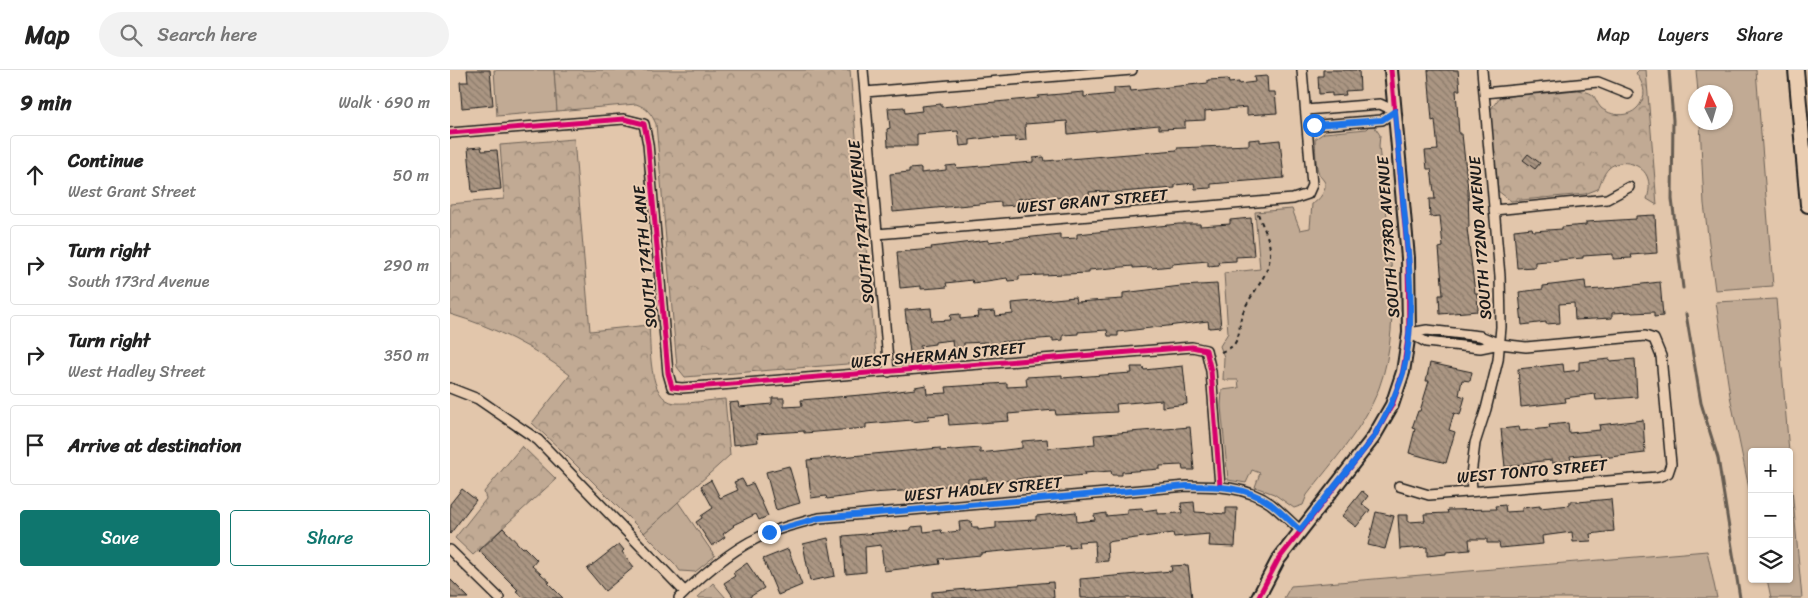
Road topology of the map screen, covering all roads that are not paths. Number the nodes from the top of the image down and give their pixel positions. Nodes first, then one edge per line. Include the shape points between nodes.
1 (863, 70) edge
2 (1132, 70) edge
3 (1302, 70) edge
4 (1391, 70) edge
5 (1482, 70) edge
6 (1796, 70) edge
7 (865, 92) junction
8 (1484, 93) junction
9 (1628, 94) dead end
10 (1306, 110) junction
11 (1395, 111) junction
12 (1307, 126) junction
13 (450, 133) edge
14 (1629, 187) dead end
15 (1808, 205) edge
16 (1494, 210) junction
17 (877, 234) junction
18 (1409, 333) junction
19 (1500, 344) junction
20 (889, 372) junction
21 (672, 386) joint
22 (450, 388) edge
23 (1220, 486) junction
24 (1399, 486) dead end
25 (1472, 491) junction
26 (1300, 530) junction
27 (451, 554) edge
28 (682, 595) edge
29 (499, 598) edge
30 (1258, 598) edge

1 - 7 street, SOUTH 174TH AVENUE
2 - 7 street
3 - 10 street
4 - 11 street, SOUTH 173RD AVENUE
5 - 8 street, SOUTH 172ND AVENUE
6 - 15 main road
7 - 17 street, SOUTH 174TH AVENUE
8 - 9 street via 1598,82
8 - 16 street, SOUTH 172ND AVENUE
10 - 11 street via 1380,104
10 - 12 street
11 - 12 street via 1382,120
11 - 18 street, SOUTH 173RD AVENUE via 1408,258
12 - 17 street, WEST GRANT STREET via 1312,185 1308,194 1293,199
13 - 21 street, SOUTH 174TH LANE via 624,119 644,124 668,373
14 - 16 street via 1607,199
16 - 19 street, SOUTH 172ND AVENUE via 1502,308
17 - 20 street, SOUTH 174TH AVENUE
18 - 19 street via 1427,330 1480,336
18 - 26 street, SOUTH 173RD AVENUE via 1403,372 1383,421
19 - 25 street, SOUTH 172ND AVENUE via 1475,444
19 - 25 street, WEST TONTO STREET via 1526,348 1645,336 1654,339 1661,356 1671,464 1668,473 1658,477
20 - 21 street, WEST SHERMAN STREET via 682,388
20 - 23 street, WEST SHERMAN STREET via 1192,347 1206,350 1211,371
22 - 28 street via 478,398 538,440
23 - 26 street, WEST HADLEY STREET via 1264,500
23 - 28 street, WEST HADLEY STREET via 1187,486 819,518 769,532 720,561
24 - 25 street, WEST TONTO STREET via 1429,495
26 - 30 street, SOUTH 173RD AVENUE via 1278,560
27 - 29 street

